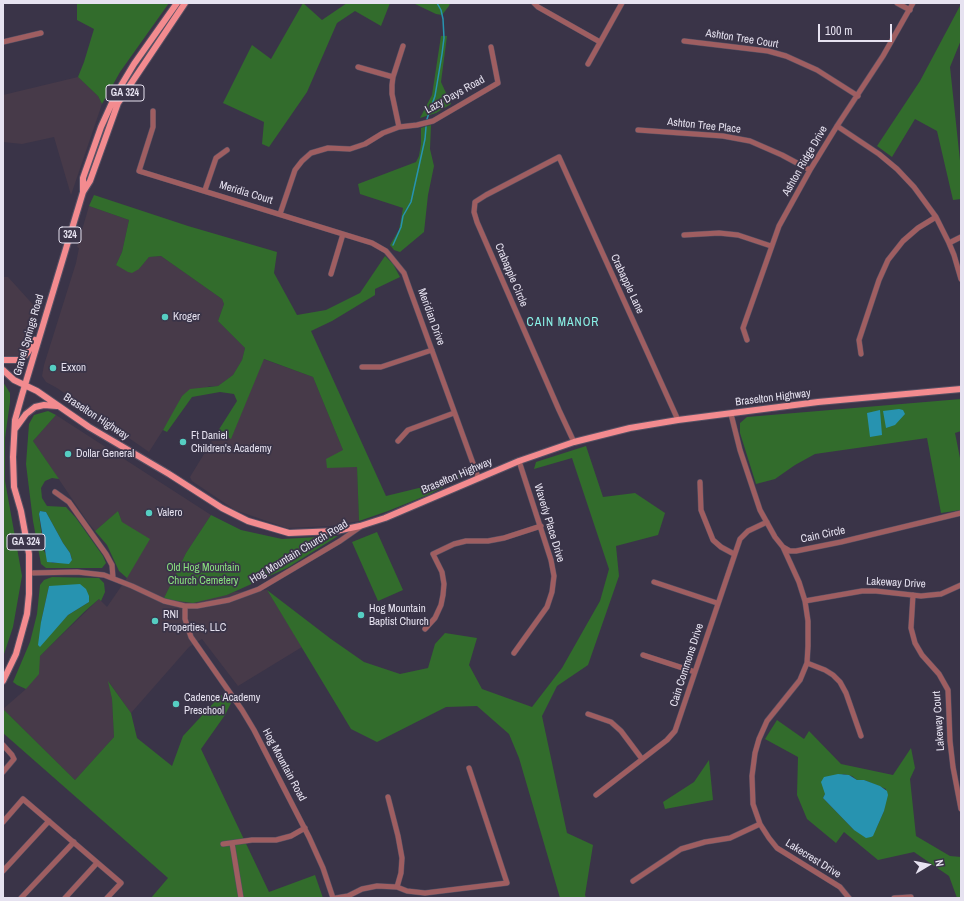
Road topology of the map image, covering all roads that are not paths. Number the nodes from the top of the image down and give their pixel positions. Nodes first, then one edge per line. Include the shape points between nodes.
1 (177, 3) edge
2 (185, 3) edge
3 (534, 3) edge
4 (622, 3) edge
5 (897, 3) edge
6 (913, 3) edge
7 (910, 10) junction
8 (41, 33) dead end
9 (684, 41) dead end
10 (3, 42) edge
11 (600, 42) junction
12 (403, 46) dead end
13 (491, 47) dead end
14 (588, 64) dead end
15 (358, 67) dead end
16 (393, 76) junction
17 (858, 96) junction
18 (153, 111) dead end
19 (837, 126) junction
20 (399, 127) junction
21 (638, 130) dead end
22 (227, 150) dead end
23 (559, 157) joint
24 (810, 170) junction
25 (204, 190) junction
26 (83, 192) junction
27 (280, 214) junction
28 (936, 217) junction
29 (343, 234) junction
30 (684, 235) dead end
31 (961, 237) edge
32 (949, 242) junction
33 (771, 246) junction
34 (331, 274) dead end
35 (961, 280) edge
36 (41, 330) junction
37 (747, 340) dead end
38 (432, 350) junction
39 (861, 354) dead end
40 (3, 360) edge
41 (362, 367) dead end
42 (3, 370) edge
43 (25, 385) junction
44 (961, 389) edge
45 (59, 406) junction
46 (454, 413) junction
47 (731, 414) junction
48 (678, 420) junction
49 (15, 429) junction
50 (398, 441) dead end
51 (574, 442) junction
52 (519, 461) junction
53 (478, 477) junction
54 (700, 482) dead end
55 (14, 487) joint
56 (55, 492) dead end
57 (961, 514) edge
58 (767, 522) junction
59 (360, 526) junction
60 (541, 526) junction
61 (783, 547) junction
62 (734, 554) junction
63 (30, 573) junction
64 (113, 578) junction
65 (654, 582) dead end
66 (961, 585) edge
67 (914, 595) junction
68 (805, 601) junction
69 (717, 604) junction
70 (185, 606) junction
71 (425, 630) dead end
72 (514, 653) dead end
73 (643, 655) dead end
74 (807, 664) junction
75 (695, 672) junction
76 (3, 681) edge
77 (588, 714) dead end
78 (861, 736) dead end
79 (3, 745) edge
80 (642, 759) junction
81 (469, 768) dead end
82 (3, 772) edge
83 (596, 795) dead end
84 (388, 797) dead end
85 (961, 809) edge
86 (49, 821) junction
87 (3, 822) edge
88 (760, 824) junction
89 (305, 828) junction
90 (74, 842) junction
91 (232, 843) junction
92 (223, 844) dead end
93 (98, 862) junction
94 (3, 871) edge
95 (633, 881) dead end
96 (397, 887) junction
97 (911, 897) dead end
98 (21, 898) edge
99 (65, 898) edge
100 (107, 898) edge
101 (241, 898) edge
102 (335, 898) edge
103 (849, 898) edge
104 (894, 898) edge

1 - 26 main road, Gravel Springs Road / GA 324 via 116,94 101,126 83,178
2 - 26 main road, Gravel Springs Road / GA 324 via 118,103 90,181
3 - 11 street
4 - 11 street
5 - 7 street
6 - 7 street, Ashton Ridge Drive
7 - 17 street, Ashton Ridge Drive
8 - 10 street
9 - 17 street, Ashton Tree Court via 768,51 786,56 817,70
11 - 14 street
12 - 16 street
13 - 20 street, Lazy Days Road via 498,83 433,121
15 - 16 street
16 - 20 street via 392,94
17 - 19 street, Ashton Ridge Drive
18 - 25 street via 153,126 139,171
19 - 24 street, Ashton Ridge Drive
19 - 28 street via 898,169
20 - 27 street, Lazy Days Road via 350,149 328,148 311,153 295,170
21 - 24 street, Ashton Tree Place via 723,136 750,141
22 - 25 street, Meridia Court via 216,158
23 - 48 street, Crabapple Lane
23 - 51 street, Crabapple Circle via 486,194 476,202 474,212
24 - 33 street, Ashton Ridge Drive via 779,226
25 - 27 street, Meridia Court
26 - 36 main road, Gravel Springs Road / 324
27 - 29 street
28 - 32 street
28 - 39 street via 903,241 888,260 859,340
29 - 34 street
29 - 38 street, Meridian Drive via 372,243 386,251 404,273
30 - 33 street via 738,235
31 - 32 street
32 - 35 street
33 - 37 street, Ashton Ridge Drive via 743,328
36 - 40 main road via 21,360
36 - 43 main road, Gravel Springs Road / 324
38 - 41 street via 381,367
38 - 46 street, Meridian Drive
42 - 43 main road, Braselton Highway via 14,380
43 - 45 main road, Braselton Highway
43 - 49 main road, Gravel Springs Road / 324
44 - 47 main road, Braselton Highway via 818,402
45 - 49 main road via 35,407
45 - 59 main road, Braselton Highway via 222,508 248,521 289,533 336,531
46 - 50 street via 408,430
46 - 53 street, Meridian Drive
47 - 48 main road, Braselton Highway
47 - 58 street via 751,487
48 - 51 main road, Braselton Highway via 630,428
49 - 55 main road, Gravel Springs Road / 324
51 - 52 main road, Braselton Highway
52 - 53 main road, Braselton Highway
52 - 60 street, Waverly Place Drive
53 - 59 main road, Braselton Highway via 385,518
54 - 62 street via 701,510 713,540
55 - 63 main road, GA 324 via 24,528
56 - 64 street via 69,502 106,554 112,566
57 - 61 street, Cain Circle via 796,551
58 - 61 street
58 - 62 street, Cain Commons Drive via 748,531 740,539
59 - 70 street, Hog Mountain Church Road via 340,541 259,589 229,600
60 - 71 street via 504,538 454,544 433,554 442,572 444,595 435,618
60 - 72 street, Waverly Place Drive via 554,576 552,592 547,607
61 - 68 street, Lakecrest Drive
62 - 69 street, Cain Commons Drive
63 - 64 street, Hog Mountain Church Road via 77,572
63 - 76 main road, GA 324 via 27,614 16,654
64 - 70 street, Hog Mountain Church Road via 155,598
65 - 69 street
66 - 67 street, Lakeway Drive via 941,594
67 - 68 street, Lakeway Drive via 862,591
67 - 85 street, Lakeway Court via 911,628 915,643 948,690 950,748
68 - 74 street, Lakecrest Drive via 808,621
69 - 75 street, Cain Commons Drive
70 - 89 street, Hog Mountain Road via 185,620 191,637 254,730
73 - 75 street
74 - 78 street via 825,670 840,682
74 - 88 street, Lakecrest Drive via 800,680 767,721 759,739 752,788 753,804
75 - 80 street, Cain Commons Drive via 675,731
77 - 80 street via 611,722
79 - 82 street via 14,759
80 - 83 street, Cain Commons Drive
81 - 96 street via 507,883 425,893
84 - 96 street via 402,858
86 - 87 street via 23,799
86 - 90 street
86 - 94 street
88 - 95 street via 730,838 681,849
88 - 103 street, Lakecrest Drive via 777,848 840,887
89 - 91 street via 291,836 276,840
89 - 102 street, Hog Mountain Road
90 - 93 street
90 - 98 street
91 - 92 street
91 - 101 street
93 - 99 street
93 - 100 street via 121,883
96 - 102 street via 377,886
97 - 104 street

